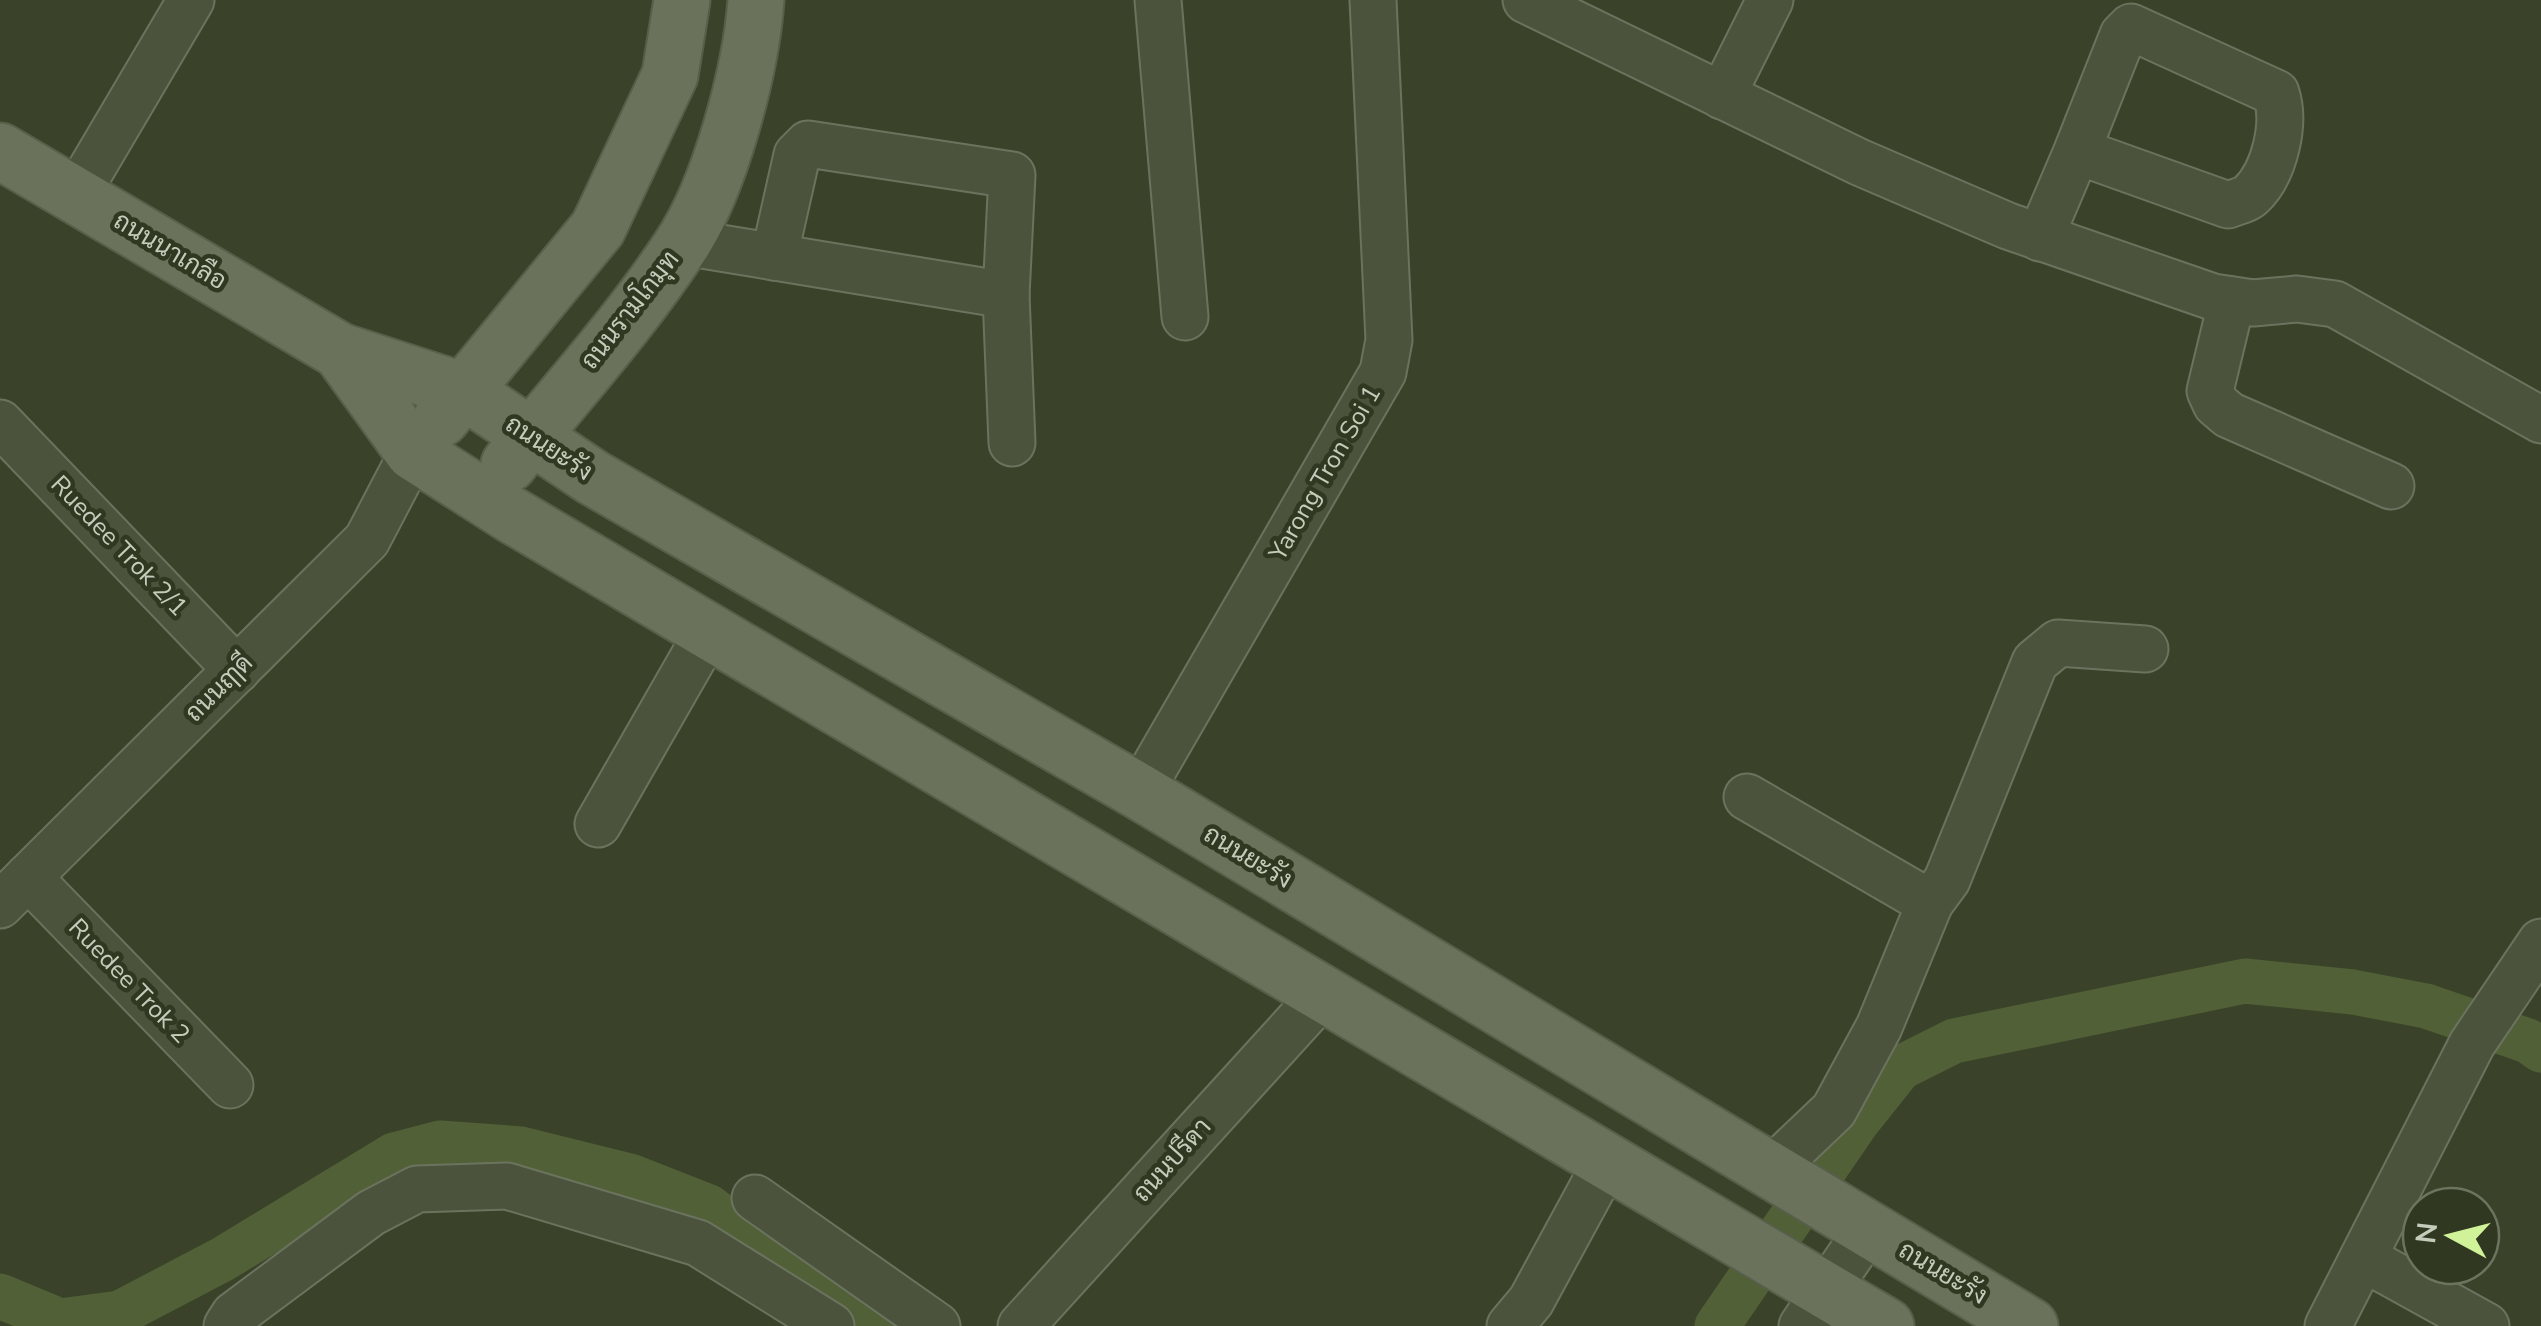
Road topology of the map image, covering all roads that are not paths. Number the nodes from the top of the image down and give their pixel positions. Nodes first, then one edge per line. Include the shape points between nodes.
1 (191, 0) edge
2 (682, 0) edge
3 (756, 0) edge
4 (1158, 0) edge
5 (1373, 0) edge
6 (1770, 0) edge
7 (1537, 3) edge
8 (1722, 96) junction
9 (0, 150) edge
10 (2077, 151) junction
11 (76, 195) junction
12 (2040, 238) junction
13 (684, 242) junction
14 (774, 257) junction
15 (1006, 295) junction
16 (2232, 300) junction
17 (1186, 317) dead end
18 (340, 351) junction
19 (464, 392) junction
20 (2541, 420) edge
21 (0, 423) edge
22 (530, 437) junction
23 (1012, 443) dead end
24 (414, 452) junction
25 (2391, 486) dead end
26 (483, 496) junction
27 (708, 632) junction
28 (2145, 649) dead end
29 (237, 670) junction
30 (1140, 792) junction
31 (1747, 797) dead end
32 (598, 824) dead end
33 (14, 891) edge
34 (1930, 903) junction
35 (2541, 942) edge
36 (1322, 994) junction
37 (2505, 1013) edge
38 (230, 1085) dead end
39 (1608, 1161) junction
40 (1775, 1174) junction
41 (755, 1198) dead end
42 (1858, 1222) junction
43 (2363, 1258) junction
44 (1811, 1298) edge
45 (227, 1326) edge
46 (831, 1326) edge
47 (937, 1326) edge
48 (1021, 1326) edge
49 (1510, 1326) edge
50 (1886, 1326) edge
51 (2030, 1326) edge
52 (2328, 1326) edge
53 (2486, 1326) edge

1 - 11 street
2 - 19 main road via 670,75 598,228
3 - 13 main road, ถนนรามโกมุท via 754,36 727,142
4 - 17 street
5 - 30 street, Yarong Tron Soi 1 via 1389,340 1383,372
6 - 8 street
7 - 8 street
8 - 12 street
9 - 11 main road, ถนนนาเกลือ
10 - 10 street via 2228,205 2250,197 2272,160 2281,110 2276,94 2131,27
10 - 12 street
11 - 18 main road, ถนนนาเกลือ
12 - 16 street
13 - 14 street
13 - 22 main road, ถนนรามโกมุท
14 - 15 street
14 - 15 street via 797,155 808,144 1012,176
15 - 23 street
16 - 20 street via 2335,304
16 - 25 street via 2210,390 2216,404
18 - 19 main road, ถนนนาเกลือ
18 - 24 main road, ถนนนาเกลือ
19 - 22 main road, ถนนยะรัง
19 - 24 main road
21 - 29 street, Ruedee Trok 2/1
22 - 26 main road, ถนนรามโกมุท
22 - 30 main road, ถนนยะรัง
24 - 26 main road
24 - 29 street, ถนนฤๅดี via 368,540
26 - 27 main road
27 - 32 street
27 - 36 main road
28 - 34 street via 2058,643 2034,662 1948,880
29 - 33 street, ถนนฤๅดี
30 - 40 main road, ถนนยะรัง
31 - 34 street
33 - 38 street, Ruedee Trok 2
34 - 40 street via 1879,1027 1834,1110
35 - 37 street
36 - 39 main road
36 - 48 street, ถนนปรีดา
37 - 43 street
39 - 44 main road via 1744,1242
39 - 49 street
40 - 42 main road, ถนนยะรัง
41 - 47 street
42 - 44 street
42 - 51 main road, ถนนยะรัง
43 - 52 street
43 - 53 street
44 - 50 main road
45 - 46 street via 234,1314 370,1213 417,1189 507,1186 698,1243

